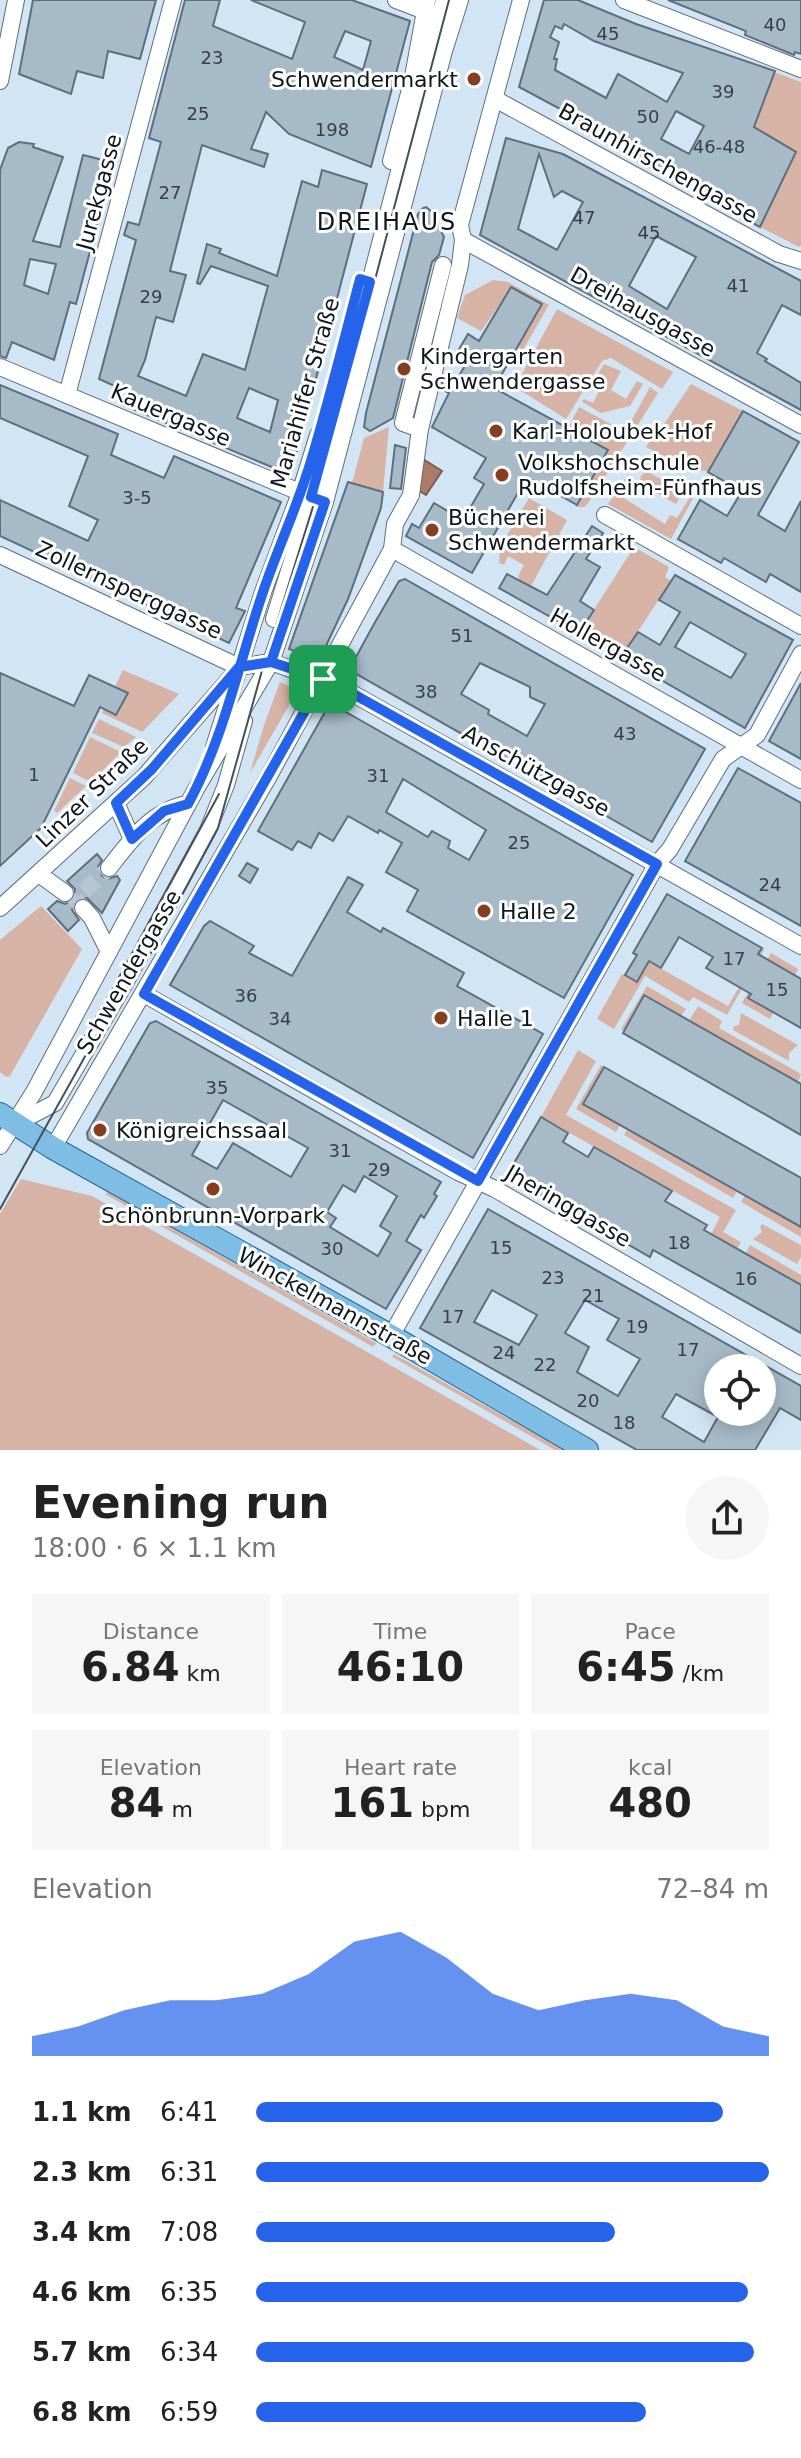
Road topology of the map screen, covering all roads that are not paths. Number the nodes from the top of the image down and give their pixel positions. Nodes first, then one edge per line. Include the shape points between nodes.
1 (16, 0) edge
2 (173, 0) edge
3 (396, 0) edge
4 (444, 0) edge
5 (460, 0) edge
6 (521, 0) edge
7 (624, 0) edge
8 (426, 6) edge
9 (438, 25) junction
10 (444, 51) junction
11 (801, 69) edge
12 (0, 81) edge
13 (495, 99) junction
14 (399, 173) junction
15 (463, 240) junction
16 (801, 261) edge
17 (443, 265) dead end
18 (371, 282) junction
19 (0, 367) edge
20 (67, 395) junction
21 (801, 425) edge
22 (420, 429) junction
23 (312, 497) junction
24 (605, 515) dead end
25 (392, 549) junction
26 (0, 555) edge
27 (801, 626) edge
28 (801, 654) edge
29 (266, 662) junction
30 (239, 667) junction
31 (323, 679) junction
32 (250, 700) junction
33 (742, 746) junction
34 (801, 780) edge
35 (192, 796) junction
36 (116, 803) junction
37 (132, 839) junction
38 (657, 864) junction
39 (109, 868) tunnel mouth
40 (39, 874) junction
41 (65, 893) dead end
42 (0, 908) edge
43 (83, 908) dead end
44 (801, 946) edge
45 (109, 952) junction
46 (144, 994) junction
47 (7, 1120) edge
48 (0, 1146) edge
49 (53, 1148) junction
50 (478, 1181) junction
51 (391, 1336) junction
52 (801, 1366) edge
53 (587, 1450) edge

1 - 12 street
2 - 20 street, Jurekgasse
3 - 8 street
4 - 9 street
5 - 10 street, Mariahilfer Straße
6 - 13 street, Schwendergasse
7 - 11 street
8 - 9 street
8 - 14 street, Mariahilfer Straße
9 - 10 street
9 - 14 street
10 - 14 street, Mariahilfer Straße
13 - 15 street, Schwendergasse via 460,225
13 - 16 street, Braunhirschengasse via 779,254
14 - 18 street, Mariahilfer Straße
14 - 18 street, Mariahilfer Straße
15 - 21 street, Dreihausgasse
15 - 22 street, Schwendergasse
17 - 22 street via 403,423
18 - 23 street, Mariahilfer Straße
18 - 23 street, Mariahilfer Straße
19 - 20 street, Kauergasse
20 - 23 street, Kauergasse
22 - 25 street, Schwendergasse via 411,495 395,524
23 - 29 street
23 - 30 street, Mariahilfer Straße via 275,557
24 - 27 street
25 - 31 street, Schwendergasse
25 - 33 street, Hollergasse
26 - 30 street, Zollernsperggasse
28 - 33 street via 757,735
29 - 30 street, Anschützgasse
29 - 31 street, Anschützgasse
29 - 32 street, Mariahilfer Straße
29 - 35 street
30 - 35 street, Mariahilfer Straße
30 - 36 street, Linzer Straße
31 - 38 street, Anschützgasse
31 - 46 street, Schwendergasse
32 - 35 street, Mariahilfer Straße
32 - 47 street via 213,819 124,985 55,1103
33 - 34 street, Hollergasse
33 - 38 street via 723,759
35 - 37 street via 164,811
35 - 45 street, Mariahilfer Straße
36 - 37 street
36 - 40 street, Linzer Straße
37 - 39 street
38 - 44 street, Anschützgasse
38 - 50 street
40 - 41 street
40 - 42 street, Linzer Straße
43 - 45 street
45 - 47 street, Mariahilfer Straße
46 - 49 street, Schwendergasse
46 - 50 street, Jheringgasse
47 - 48 street, Mariahilfer Straße
47 - 49 main road, Winckelmannstraße
49 - 51 main road, Winckelmannstraße
50 - 51 street
50 - 52 street, Jheringgasse
51 - 53 main road, Winckelmannstraße

